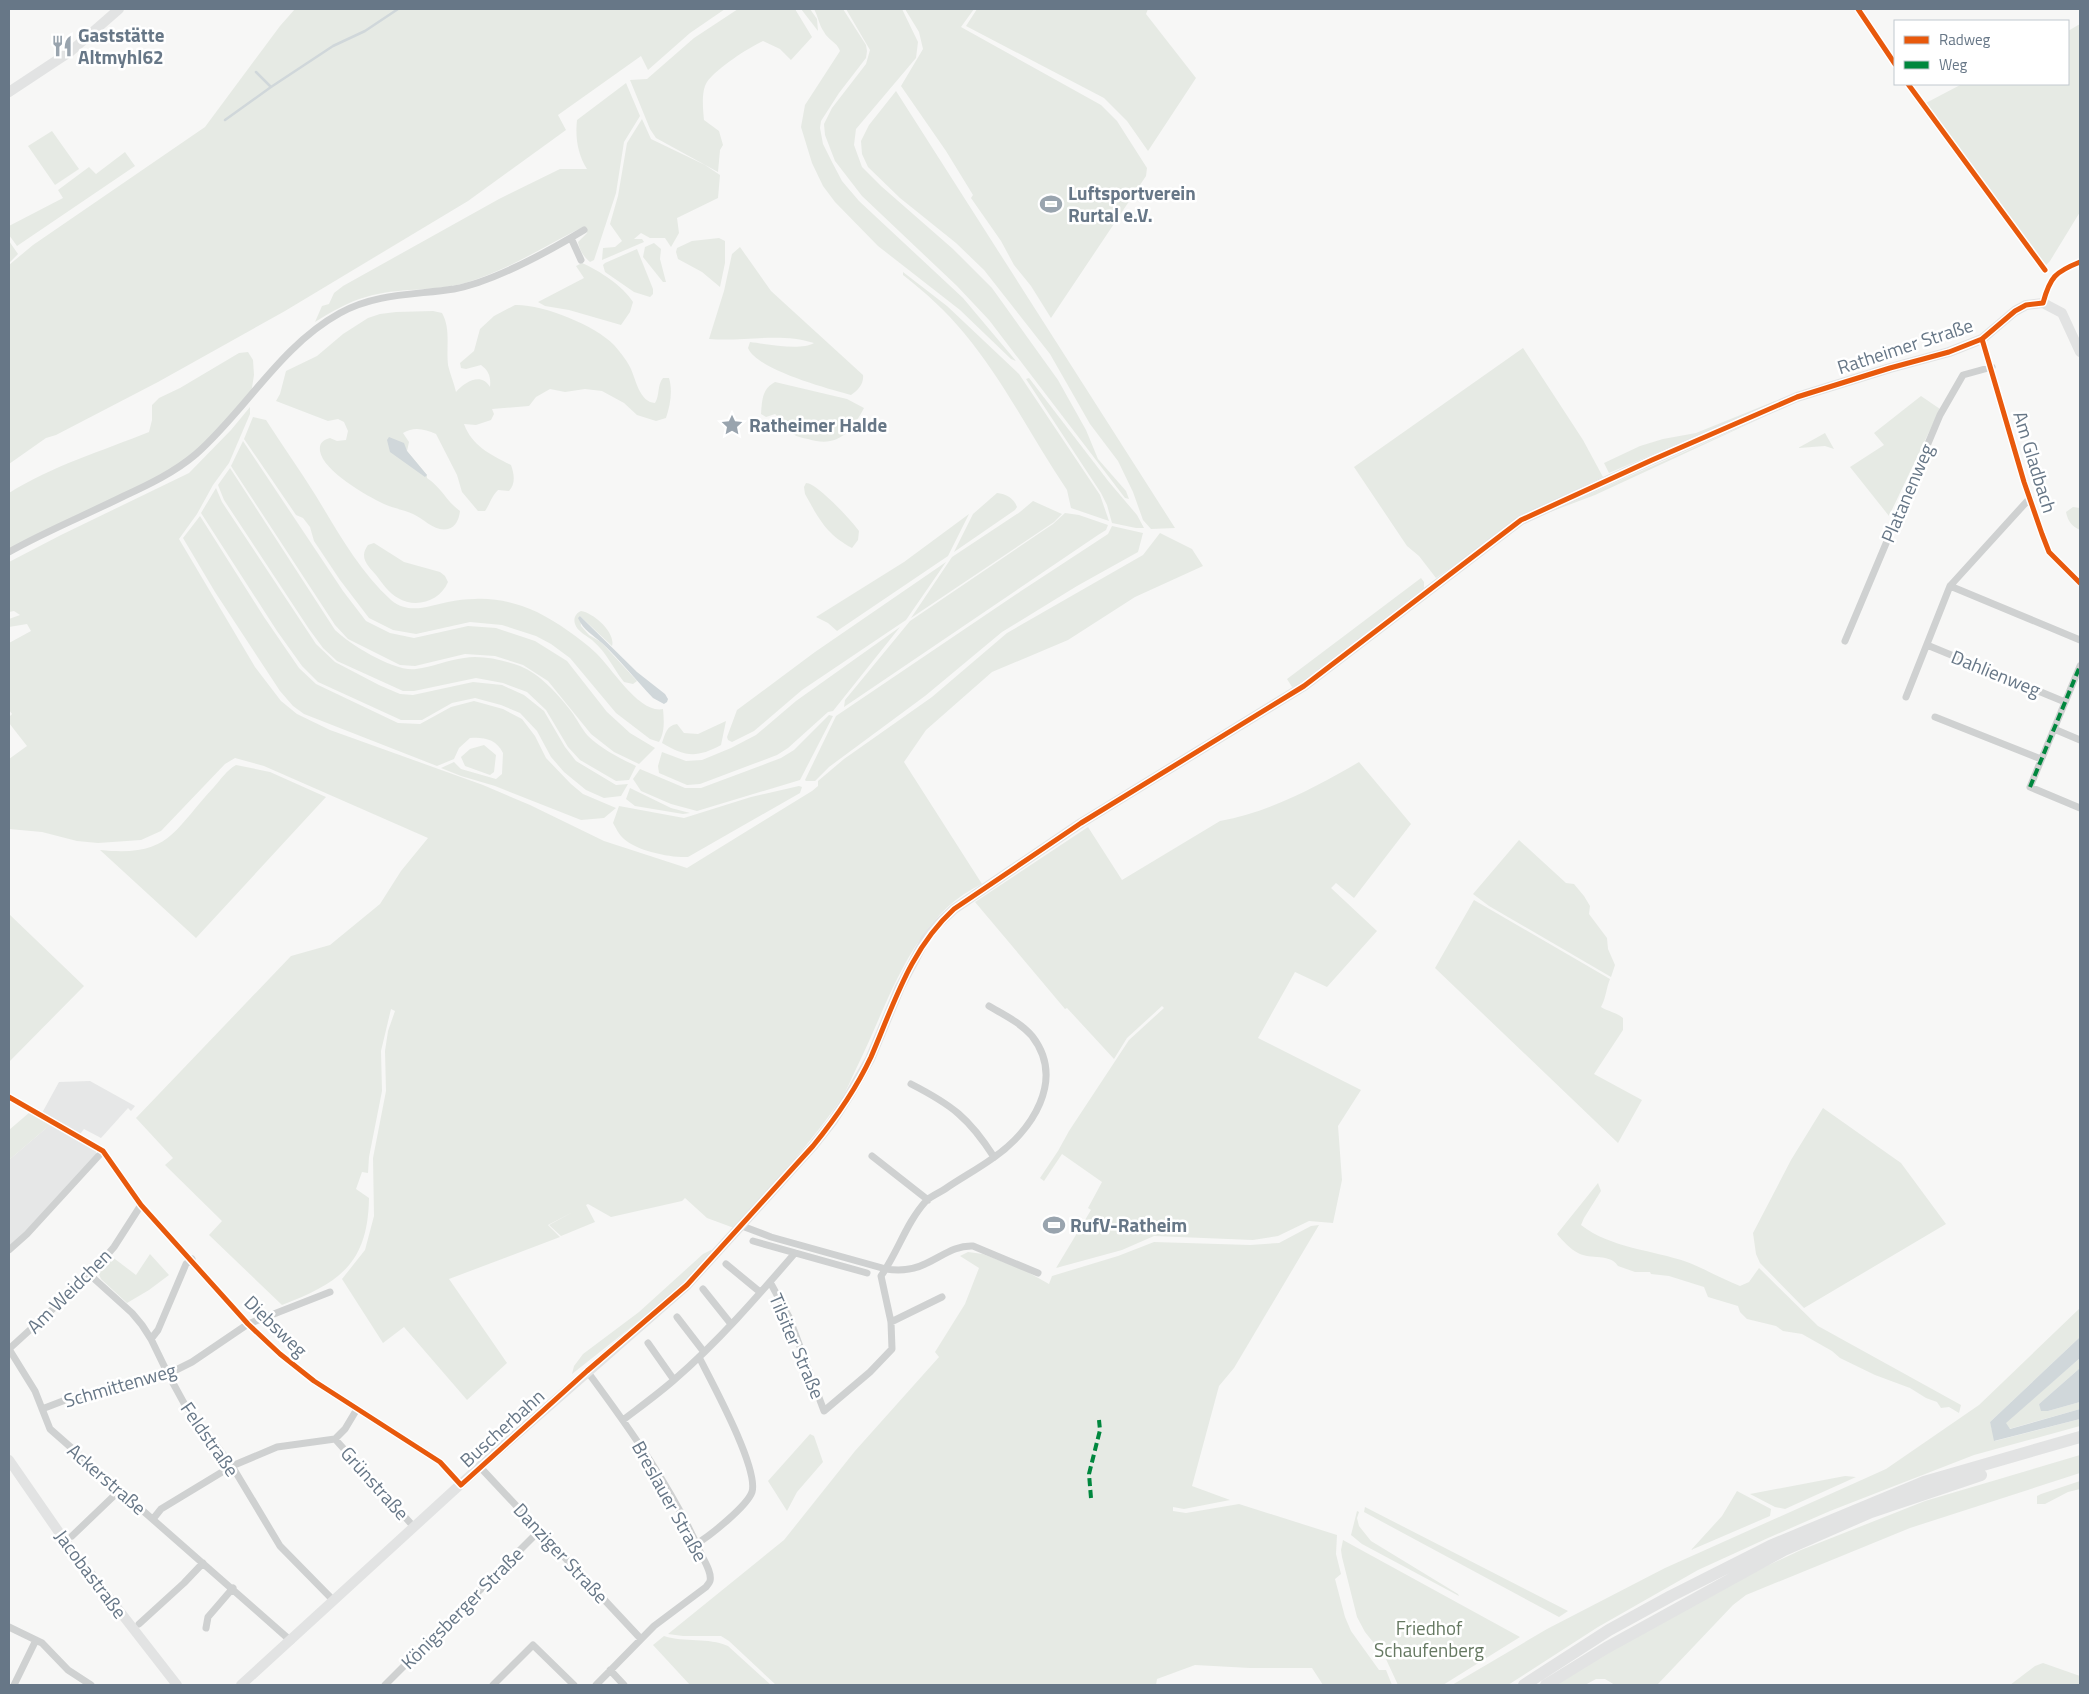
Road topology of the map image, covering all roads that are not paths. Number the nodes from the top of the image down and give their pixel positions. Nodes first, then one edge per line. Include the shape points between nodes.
1 (119, 9) edge
2 (9, 92) edge
3 (584, 230) dead end
4 (572, 238) junction
5 (581, 260) dead end
6 (2080, 262) edge
7 (2043, 303) junction
8 (1982, 339) junction
9 (2080, 352) edge
10 (1992, 367) junction
11 (2030, 498) junction
12 (9, 552) edge
13 (2080, 583) edge
14 (1950, 586) junction
15 (2080, 640) edge
16 (1845, 641) dead end
17 (1927, 644) junction
18 (2080, 666) edge
19 (1906, 697) dead end
20 (2066, 702) junction
21 (1936, 716) dead end
22 (2054, 729) junction
23 (2080, 740) edge
24 (2041, 759) junction
25 (2080, 808) edge
26 (988, 1006) dead end
27 (911, 1084) dead end
28 (872, 1156) dead end
29 (994, 1157) junction
30 (928, 1200) junction
31 (141, 1205) junction
32 (742, 1226) junction
33 (754, 1241) dead end
34 (9, 1250) edge
35 (795, 1253) junction
36 (192, 1259) junction
37 (726, 1264) dead end
38 (886, 1269) junction
39 (867, 1273) dead end
40 (1038, 1273) dead end
41 (90, 1275) junction
42 (770, 1282) junction
43 (703, 1289) dead end
44 (330, 1292) dead end
45 (760, 1292) junction
46 (942, 1297) dead end
47 (677, 1317) dead end
48 (891, 1322) junction
49 (248, 1324) junction
50 (732, 1324) junction
51 (151, 1339) junction
52 (648, 1343) dead end
53 (9, 1349) edge
54 (701, 1354) junction
55 (587, 1371) junction
56 (168, 1374) junction
57 (674, 1380) junction
58 (42, 1409) junction
59 (357, 1409) junction
60 (623, 1420) junction
61 (2080, 1437) edge
62 (335, 1439) junction
63 (2080, 1446) edge
64 (9, 1460) edge
65 (232, 1466) junction
66 (480, 1467) junction
67 (461, 1485) junction
68 (120, 1490) junction
69 (153, 1519) junction
70 (414, 1527) junction
71 (540, 1530) junction
72 (72, 1536) dead end
73 (696, 1544) junction
74 (203, 1563) junction
75 (232, 1588) junction
76 (334, 1601) junction
77 (139, 1624) dead end
78 (9, 1627) edge
79 (206, 1628) dead end
80 (641, 1639) junction
81 (36, 1640) junction
82 (291, 1641) junction
83 (610, 1670) junction
84 (14, 1685) edge
85 (91, 1685) edge
86 (177, 1685) edge
87 (241, 1685) edge
88 (385, 1685) edge
89 (492, 1685) edge
90 (574, 1685) edge
91 (596, 1685) edge
92 (624, 1685) edge
93 (1524, 1685) edge
94 (1546, 1685) edge

1 - 2 main road via 71,51
3 - 4 street
4 - 5 street
4 - 12 street via 495,277 455,289 393,295 362,302 340,312 298,342 226,425 181,466
6 - 7 street via 2052,278
7 - 8 main road, Ratheimer Straße via 2026,305 2015,311
7 - 9 main road via 2062,313
8 - 10 street, Am Gladbach
8 - 32 main road, Ratheimer Straße via 1949,352 1797,397 1522,520 1304,686 1081,823 954,909 938,924 917,953 870,1058 832,1122
10 - 11 street, Am Gladbach
10 - 16 street, Platanenweg via 1962,375 1940,415
11 - 13 street, Am Gladbach via 2049,552
11 - 14 street
14 - 15 street
14 - 17 street
17 - 19 street
17 - 20 street, Dahlienweg
18 - 20 street
20 - 22 street
21 - 24 street
22 - 23 street
22 - 24 street
24 - 25 street via 2030,786
26 - 29 street via 1015,1021 1031,1035 1048,1075 1041,1106 1031,1122
27 - 29 street via 963,1116 979,1133
28 - 30 street
29 - 30 street
30 - 38 street via 907,1227
31 - 34 street, Diebsweg via 103,1151
31 - 36 street, Diebsweg
31 - 41 street, Am Weidchen via 114,1247
32 - 38 street
32 - 55 main road, Buscherbahn via 687,1285
33 - 35 street
35 - 39 street
35 - 42 street
36 - 49 street, Diebsweg
36 - 51 street via 186,1264 158,1330
37 - 45 street
38 - 40 street via 900,1271 923,1266 962,1245 973,1246
38 - 48 street, Tilsiter Straße via 881,1276
41 - 51 street, Feldstraße via 132,1313
41 - 53 street, Am Weidchen
42 - 45 street
42 - 48 street, Tilsiter Straße via 789,1317 824,1411 892,1349
43 - 50 street
44 - 49 street, Schmittenweg
45 - 50 street
46 - 48 street
47 - 54 street
49 - 56 street, Schmittenweg via 192,1362
49 - 59 street, Diebsweg via 314,1381
50 - 54 street
51 - 56 street, Feldstraße
52 - 57 street
53 - 58 street, Ackerstraße
54 - 57 street
54 - 73 street via 738,1436 752,1478 752,1490 748,1500
55 - 60 street, Breslauer Straße
55 - 66 main road, Buscherbahn
56 - 58 street, Schmittenweg via 68,1399
56 - 65 street, Feldstraße via 186,1405
57 - 60 street
58 - 68 street, Ackerstraße via 50,1429
59 - 62 street
59 - 67 street, Diebsweg via 440,1462
60 - 73 street, Breslauer Straße
61 - 93 highway via 1924,1482 1770,1546 1610,1630
62 - 65 street via 276,1446
62 - 70 street, Grünstraße
63 - 94 highway via 1955,1482 1872,1512 1793,1546 1606,1648
64 - 86 main road, Jacobastraße via 65,1541
65 - 69 street via 161,1509
65 - 76 street, Feldstraße via 280,1546
66 - 67 main road, Buscherbahn
66 - 71 street, Danziger Straße
67 - 70 main road, Buscherbahn
68 - 69 street, Ackerstraße
68 - 72 street
69 - 74 street, Ackerstraße
70 - 76 main road, Buscherbahn
71 - 80 street, Danziger Straße
71 - 88 street, Königsberger Straße
73 - 80 street, Breslauer Straße via 710,1581
74 - 75 street, Ackerstraße
74 - 77 street
75 - 79 street via 208,1617
75 - 82 street, Ackerstraße
76 - 82 main road, Buscherbahn
78 - 81 street
80 - 83 street, Breslauer Straße
81 - 84 street
81 - 85 street via 68,1670
82 - 87 main road, Buscherbahn
83 - 91 street, Breslauer Straße
83 - 92 street
89 - 90 street via 533,1645

